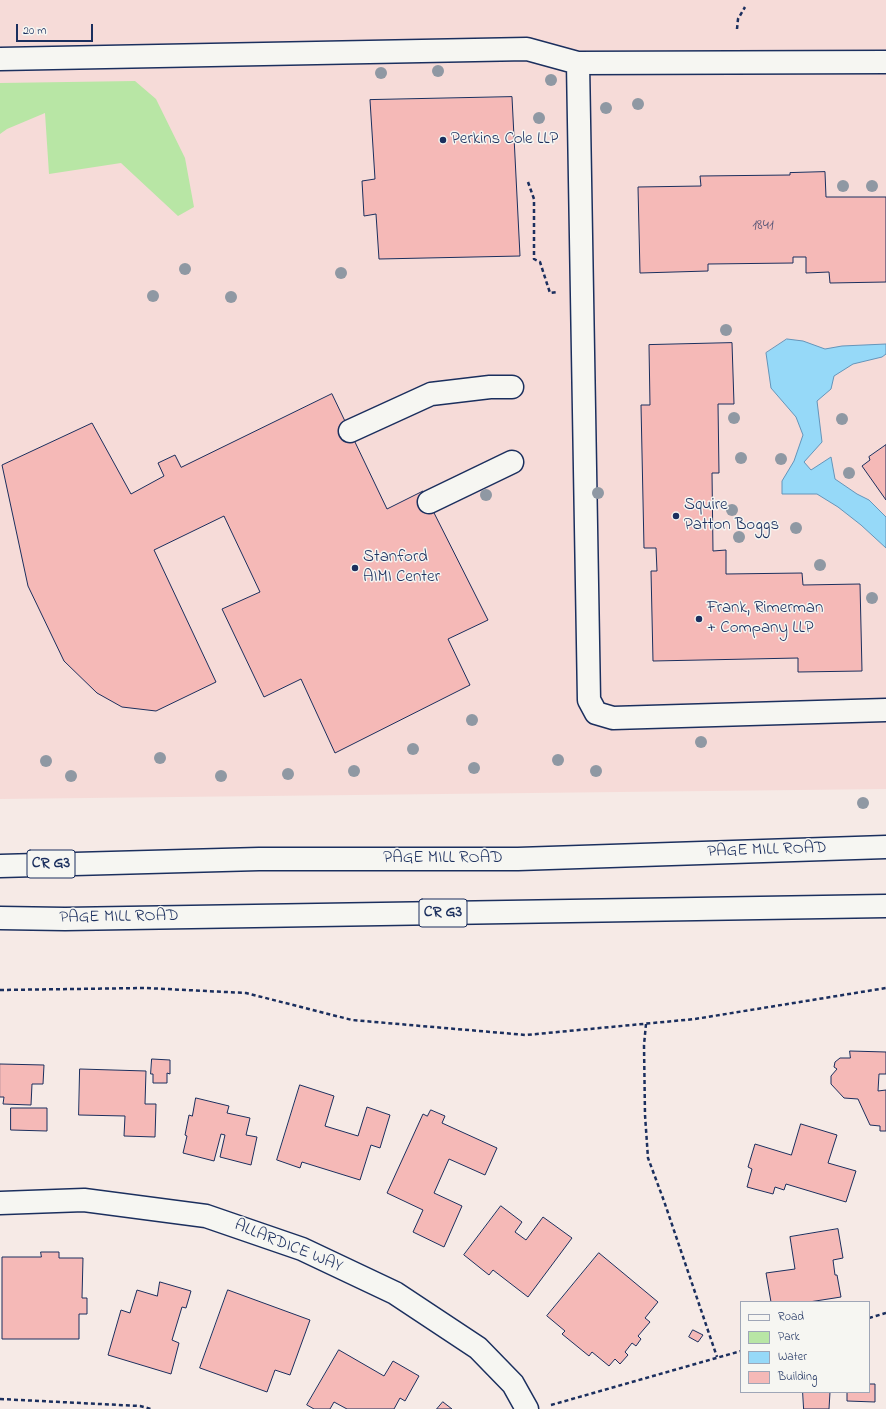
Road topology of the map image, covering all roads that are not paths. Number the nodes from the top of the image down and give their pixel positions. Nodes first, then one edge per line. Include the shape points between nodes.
1 (0, 58) edge
2 (886, 62) edge
3 (578, 63) junction
4 (512, 387) dead end
5 (350, 431) dead end
6 (512, 462) dead end
7 (429, 502) dead end
8 (886, 710) edge
9 (886, 847) edge
10 (0, 866) edge
11 (886, 906) edge
12 (0, 918) edge
13 (0, 1203) edge
14 (536, 1408) edge

1 - 3 main road via 527,49
2 - 3 main road
3 - 8 main road via 589,700 596,713 613,718
4 - 5 main road via 431,394
6 - 7 main road
9 - 10 main road, PAGE MILL ROAD / CR G3 via 518,859 259,859
11 - 12 main road, PAGE MILL ROAD / CR G3 via 81,919
13 - 14 main road, ALLARDICE WAY via 84,1200 206,1216 302,1249 395,1293 478,1348

